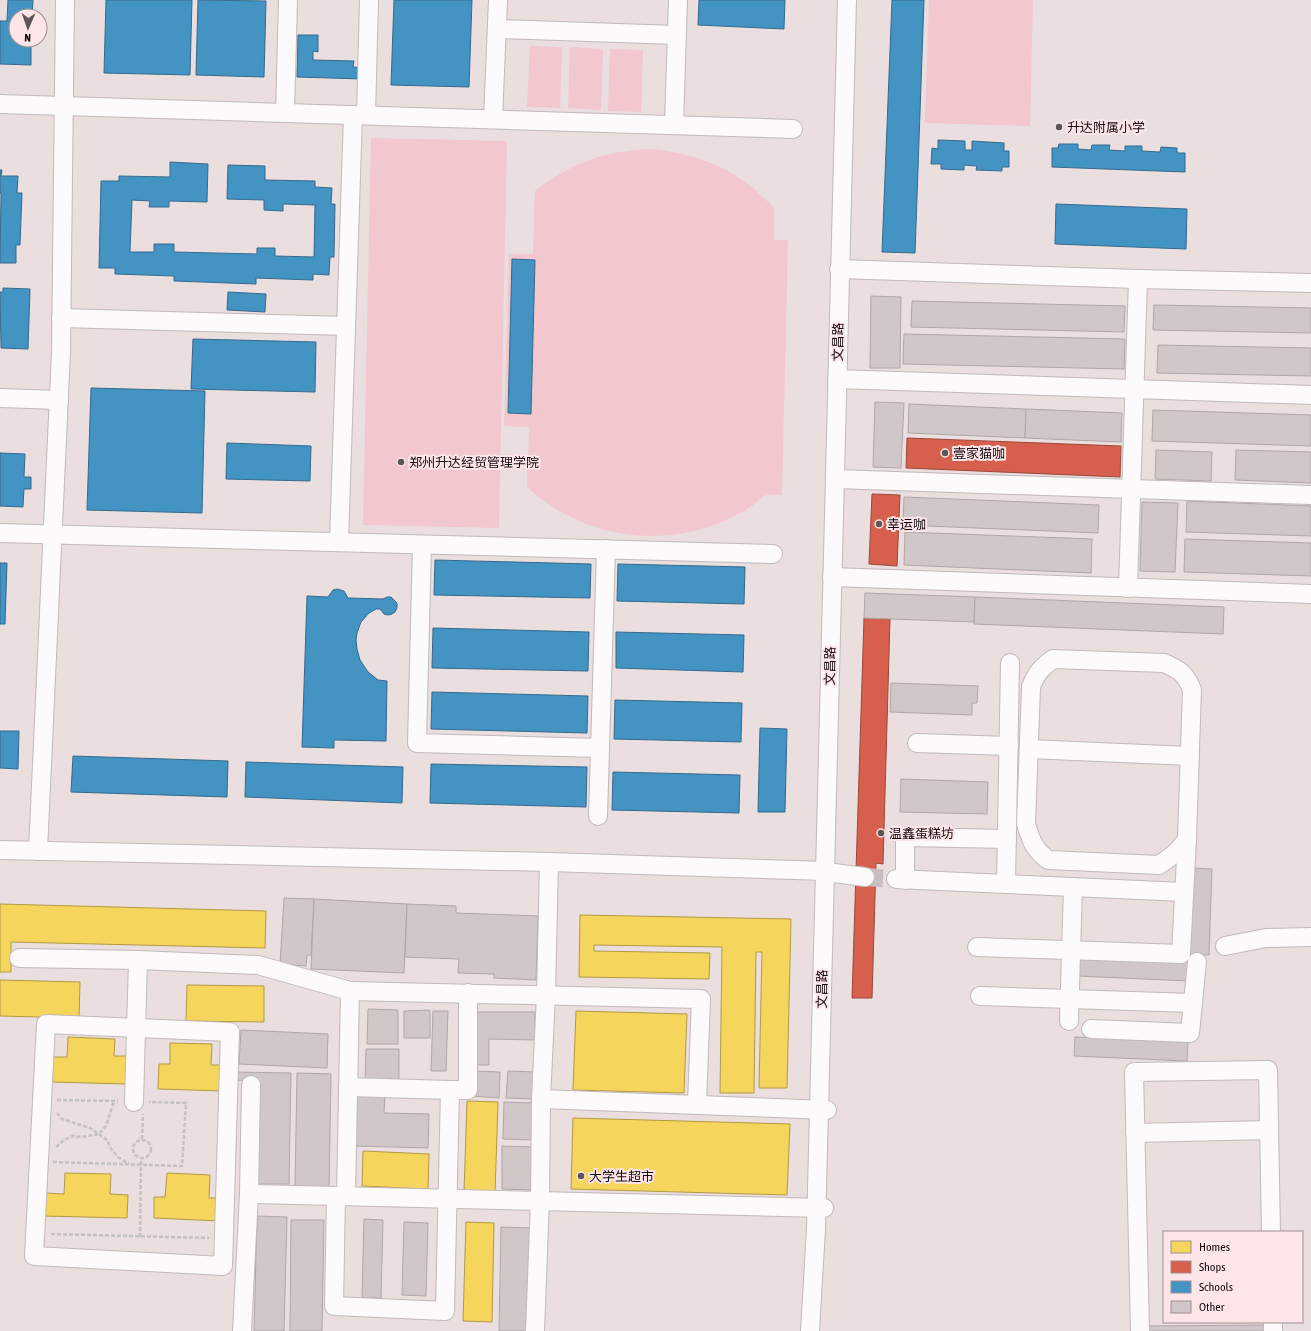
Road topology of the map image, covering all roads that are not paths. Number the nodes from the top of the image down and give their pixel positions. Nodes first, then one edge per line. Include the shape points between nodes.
1 (65, 0) edge
2 (288, 0) edge
3 (369, 0) edge
4 (498, 0) edge
5 (678, 0) edge
6 (847, 0) edge
7 (497, 29) junction
8 (677, 35) junction
9 (0, 104) edge
10 (64, 106) junction
11 (285, 113) junction
12 (359, 115) junction
13 (493, 119) junction
14 (674, 125) junction
15 (793, 129) dead end
16 (839, 269) junction
17 (1138, 279) junction
18 (1311, 283) edge
19 (61, 318) junction
20 (346, 326) junction
21 (837, 379) junction
22 (1135, 389) junction
23 (1311, 395) edge
24 (0, 398) edge
25 (59, 400) junction
26 (835, 479) junction
27 (1132, 489) junction
28 (1311, 495) edge
29 (0, 533) edge
30 (52, 535) junction
31 (339, 542) junction
32 (422, 545) junction
33 (606, 550) junction
34 (773, 554) dead end
35 (832, 577) junction
36 (1128, 588) junction
37 (1311, 594) edge
38 (1010, 663) dead end
39 (917, 743) dead end
40 (1009, 746) junction
41 (600, 748) junction
42 (1028, 749) junction
43 (1190, 756) junction
44 (598, 816) dead end
45 (1187, 839) junction
46 (1007, 840) junction
47 (0, 850) edge
48 (38, 851) junction
49 (549, 862) junction
50 (830, 872) junction
51 (865, 877) tunnel mouth
52 (1006, 884) junction
53 (1073, 887) junction
54 (1184, 892) junction
55 (1311, 937) edge
56 (1225, 946) dead end
57 (976, 947) dead end
58 (1071, 950) junction
59 (19, 958) dead end
60 (138, 960) junction
61 (1197, 962) dead end
62 (350, 991) junction
63 (468, 993) junction
64 (546, 995) junction
65 (980, 996) dead end
66 (1070, 998) junction
67 (1193, 1003) junction
68 (1069, 1021) dead end
69 (136, 1027) junction
70 (1091, 1029) dead end
71 (252, 1085) dead end
72 (348, 1087) junction
73 (450, 1090) junction
74 (541, 1099) junction
75 (139, 1102) road end
76 (697, 1104) junction
77 (823, 1110) junction
78 (1270, 1130) junction
79 (1135, 1133) junction
80 (249, 1194) junction
81 (341, 1196) junction
82 (447, 1198) junction
83 (540, 1200) junction
84 (820, 1208) junction
85 (1271, 1231) edge
86 (242, 1331) edge
87 (535, 1331) edge
88 (810, 1331) edge
89 (1140, 1331) edge

1 - 10 street
2 - 11 street
3 - 12 street
4 - 7 street
5 - 8 street
6 - 16 street, 文昌路
7 - 8 street
7 - 13 street
8 - 14 street
9 - 10 street
10 - 11 street
10 - 19 street
11 - 12 street
12 - 13 street
12 - 20 street
13 - 14 street
14 - 15 street
16 - 17 street
16 - 21 street, 文昌路
17 - 18 street
17 - 22 street
19 - 20 street
19 - 25 street
20 - 31 street
21 - 22 street
21 - 26 street, 文昌路
22 - 23 street
22 - 27 street
24 - 25 street
25 - 30 street
26 - 27 street
26 - 35 street, 文昌路
27 - 28 street
27 - 36 street
29 - 30 street
30 - 31 street
30 - 48 street
31 - 32 street
32 - 33 street
32 - 41 street via 417,743
33 - 34 street
33 - 41 street
35 - 36 street
35 - 50 street, 文昌路
36 - 37 street
38 - 40 street
39 - 40 street
40 - 46 street
41 - 44 street
42 - 43 street
42 - 43 street via 1031,687 1036,674 1053,659 1164,663 1177,669 1188,679 1192,690
42 - 45 street via 1026,824 1031,841 1048,860 1159,865 1181,849
43 - 45 street
45 - 54 street
46 - 52 street
46 - 52 street via 905,837 900,880
47 - 48 street
48 - 49 street
49 - 50 street
49 - 64 street
50 - 51 street
50 - 77 street, 文昌路
52 - 53 street
53 - 54 street
53 - 58 street
54 - 58 street via 1181,954
55 - 56 street via 1266,938
57 - 58 street
58 - 66 street
59 - 60 street
60 - 62 street via 258,965
60 - 69 street
61 - 67 street
62 - 63 street
62 - 72 street
63 - 64 street
63 - 73 street via 468,1090
64 - 74 street
64 - 76 street via 701,999
65 - 66 street
66 - 67 street
66 - 68 street
67 - 70 street via 1190,1033
69 - 69 street via 46,1024 46,1099 39,1161 34,1256 223,1266 230,1032
69 - 75 street
71 - 80 street
72 - 73 street
72 - 81 street
73 - 82 street
74 - 76 street
74 - 83 street
76 - 77 street
77 - 84 street, 文昌路
78 - 79 street
78 - 79 street via 1268,1070 1134,1072
78 - 85 street
79 - 89 street
80 - 81 street
80 - 86 street
81 - 82 street
81 - 82 street via 334,1306 445,1311
82 - 83 street
83 - 84 street
83 - 87 street
84 - 88 street, 文昌路

